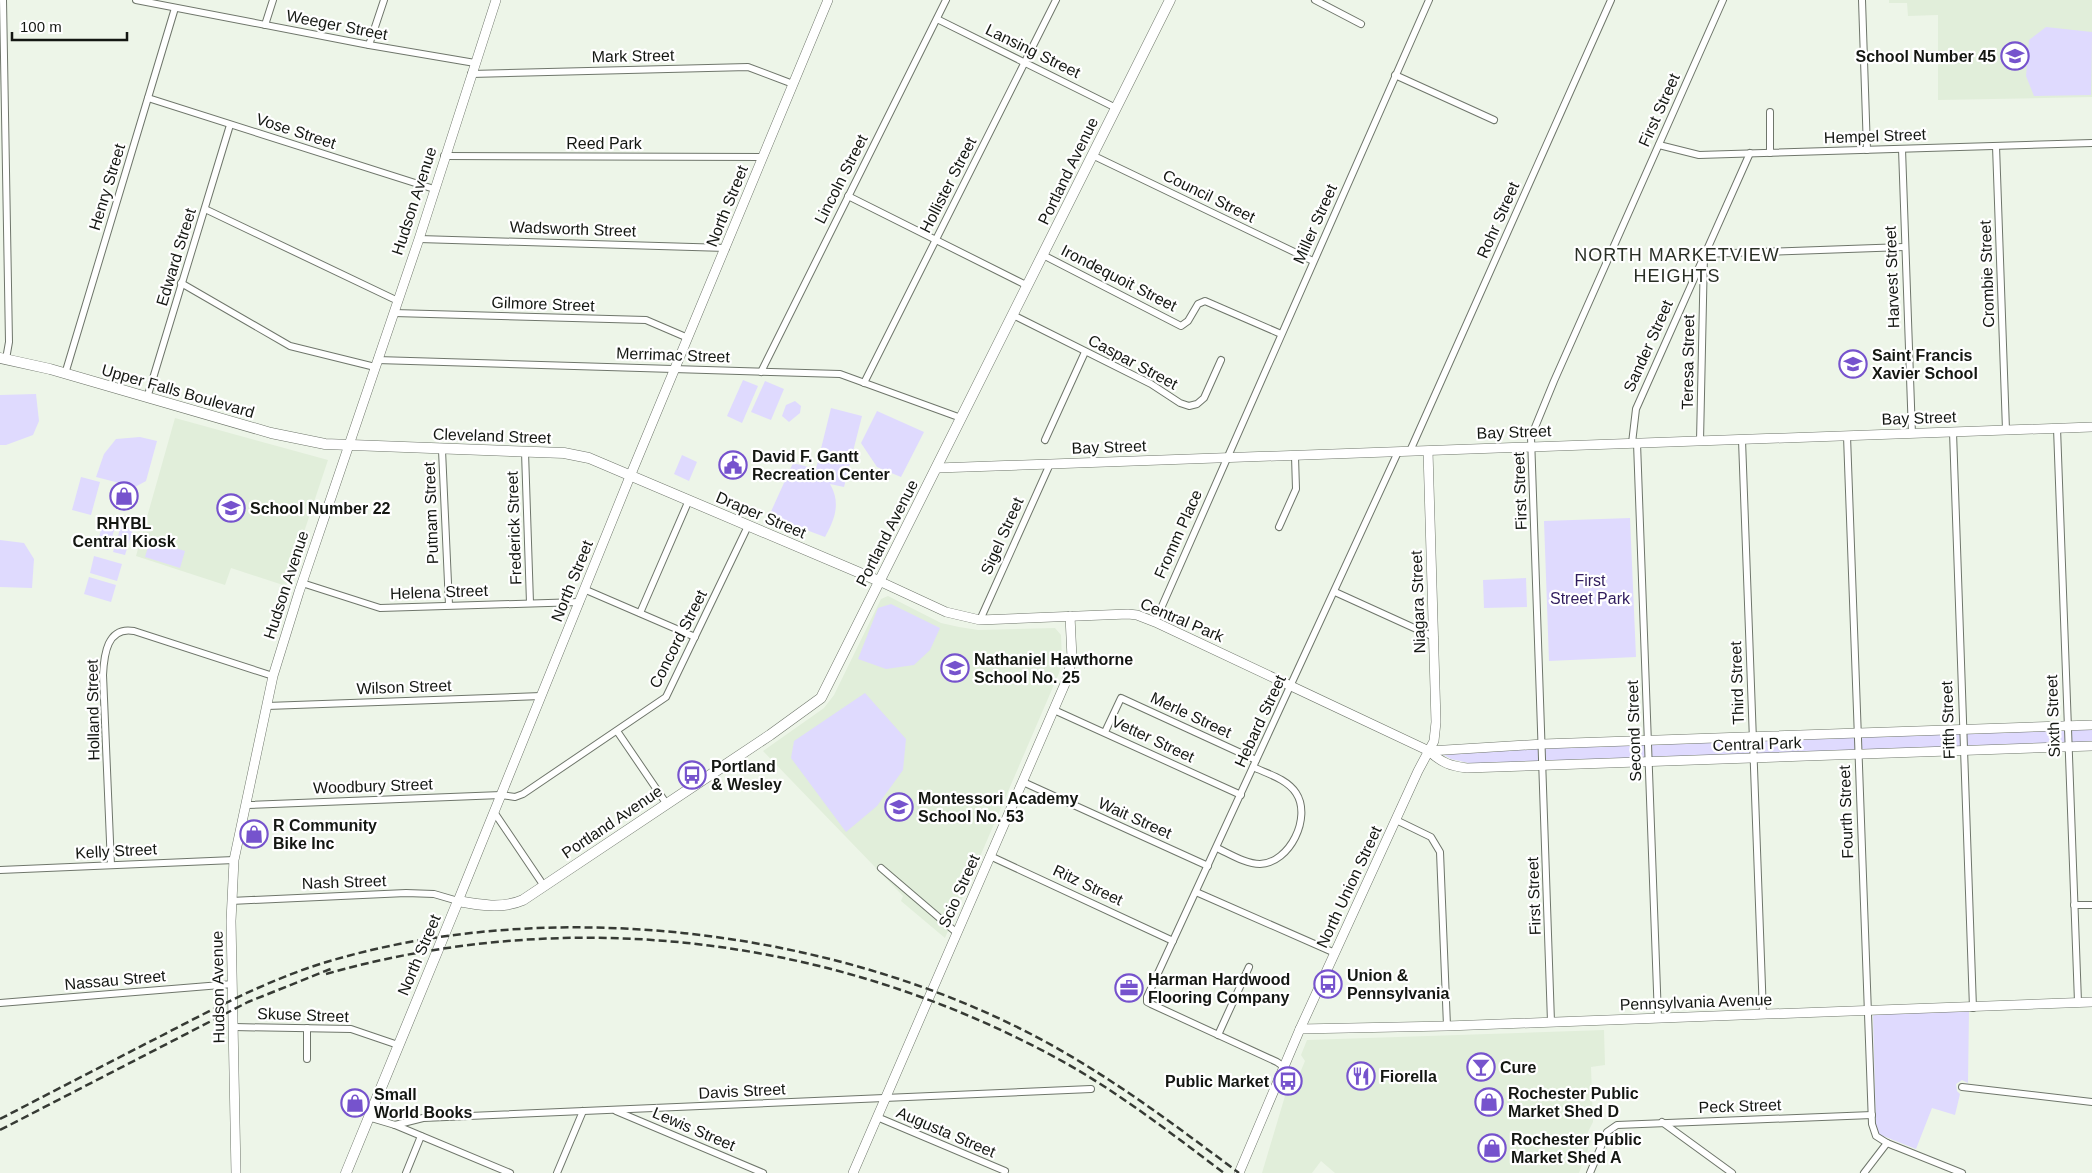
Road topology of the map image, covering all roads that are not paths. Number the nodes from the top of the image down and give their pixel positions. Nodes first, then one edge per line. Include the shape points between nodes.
1 (2, 0) edge
2 (136, 0) edge
3 (273, 0) edge
4 (384, 0) edge
5 (496, 0) edge
6 (828, 0) edge
7 (946, 0) edge
8 (1056, 0) edge
9 (1170, 0) edge
10 (1315, 0) edge
11 (1429, 0) edge
12 (1611, 0) edge
13 (1723, 0) edge
14 (1862, 0) edge
15 (175, 8) junction
16 (937, 18) junction
17 (1361, 24) dead end
18 (265, 25) junction
19 (369, 45) junction
20 (2, 56) edge
21 (1025, 62) junction
22 (475, 63) junction
23 (471, 74) junction
24 (1395, 76) junction
25 (793, 84) junction
26 (148, 98) junction
27 (1116, 108) junction
28 (1770, 112) dead end
29 (1494, 120) dead end
30 (230, 125) junction
31 (2092, 143) edge
32 (1659, 145) junction
33 (1996, 146) junction
34 (1902, 149) junction
35 (1867, 150) junction
36 (1750, 153) junction
37 (1770, 153) junction
38 (1092, 155) junction
39 (444, 156) junction
40 (763, 157) junction
41 (434, 190) junction
42 (848, 196) junction
43 (205, 209) junction
44 (419, 239) junction
45 (936, 240) junction
46 (1904, 247) junction
47 (726, 248) junction
48 (1704, 254) junction
49 (1043, 255) junction
50 (1313, 262) junction
51 (181, 283) junction
52 (1028, 286) junction
53 (398, 301) junction
54 (394, 313) junction
55 (1012, 315) junction
56 (1281, 334) junction
57 (688, 338) junction
58 (1085, 352) junction
59 (3, 359) edge
60 (1221, 360) dead end
61 (376, 363) junction
62 (675, 369) junction
63 (761, 372) junction
64 (65, 374) junction
65 (864, 383) junction
66 (147, 398) junction
67 (961, 418) junction
68 (2092, 427) edge
69 (2057, 428) junction
70 (2006, 430) junction
71 (1953, 432) junction
72 (1912, 434) junction
73 (1847, 436) junction
74 (1045, 440) dead end
75 (1742, 440) junction
76 (1700, 441) junction
77 (1634, 443) junction
78 (348, 445) junction
79 (1532, 447) junction
80 (442, 450) junction
81 (1428, 450) junction
82 (1410, 451) junction
83 (526, 452) junction
84 (1398, 452) junction
85 (1295, 456) junction
86 (1226, 458) junction
87 (1050, 464) junction
88 (937, 468) junction
89 (631, 474) junction
90 (689, 500) junction
91 (748, 526) junction
92 (1279, 527) dead end
93 (879, 581) junction
94 (302, 583) junction
95 (586, 590) junction
96 (1335, 592) junction
97 (580, 602) junction
98 (530, 603) junction
99 (448, 605) junction
100 (640, 613) junction
101 (1070, 616) junction
102 (980, 620) junction
103 (1155, 622) junction
104 (1434, 637) junction
105 (695, 638) junction
106 (273, 676) junction
107 (1291, 685) junction
108 (541, 696) junction
109 (267, 706) junction
110 (1054, 710) junction
111 (2092, 725) edge
112 (2067, 726) junction
113 (1963, 729) junction
114 (617, 731) junction
115 (1105, 732) junction
116 (1858, 732) junction
117 (1753, 737) junction
118 (1648, 741) junction
119 (1543, 744) junction
120 (2092, 746) edge
121 (2068, 747) junction
122 (1429, 751) junction
123 (1963, 751) junction
124 (1858, 755) junction
125 (1754, 759) junction
126 (1256, 760) junction
127 (1649, 762) junction
128 (1544, 765) junction
129 (1254, 767) junction
130 (1024, 782) junction
131 (501, 795) junction
132 (1241, 795) junction
133 (666, 802) junction
134 (247, 805) junction
135 (494, 812) junction
136 (1396, 820) junction
137 (1217, 848) junction
138 (990, 856) junction
139 (234, 860) junction
140 (112, 864) junction
141 (1208, 866) junction
142 (881, 868) dead end
143 (0, 870) edge
144 (544, 886) junction
145 (1196, 892) junction
146 (231, 901) junction
147 (458, 901) junction
148 (2074, 905) junction
149 (2092, 905) edge
150 (957, 933) junction
151 (1174, 940) junction
152 (1335, 953) junction
153 (1249, 967) dead end
154 (233, 984) junction
155 (2078, 1002) junction
156 (2092, 1002) edge
157 (0, 1003) edge
158 (1973, 1008) junction
159 (1867, 1010) junction
160 (1763, 1014) junction
161 (1658, 1018) junction
162 (1551, 1022) junction
163 (1447, 1026) junction
164 (234, 1027) junction
165 (307, 1028) junction
166 (1300, 1029) junction
167 (1218, 1035) junction
168 (398, 1045) junction
169 (307, 1059) dead end
170 (1284, 1067) junction
171 (1962, 1088) dead end
172 (1091, 1089) dead end
173 (885, 1098) junction
174 (2092, 1102) edge
175 (614, 1110) junction
176 (583, 1111) junction
177 (1872, 1115) junction
178 (368, 1117) junction
179 (877, 1117) junction
180 (1662, 1122) junction
181 (394, 1125) junction
182 (421, 1136) junction
183 (1887, 1143) junction
184 (1005, 1172) dead end
185 (236, 1173) edge
186 (346, 1173) edge
187 (406, 1173) edge
188 (510, 1173) edge
189 (557, 1173) edge
190 (762, 1173) edge
191 (853, 1173) edge
192 (1239, 1173) edge
193 (1590, 1173) edge
194 (1732, 1173) edge
195 (1864, 1173) edge
196 (1962, 1173) edge

1 - 20 street
2 - 15 street, Weeger Street
3 - 18 street
4 - 19 street
5 - 22 street, Hudson Avenue
6 - 25 street, North Street
7 - 16 street, Lincoln Street
8 - 21 street, Hollister Street
9 - 27 main road, Portland Avenue
10 - 17 street
11 - 24 street, Miller Street
12 - 82 street, Rohr Street
13 - 32 street, First Street
14 - 35 street
15 - 18 street, Weeger Street
15 - 26 street, Henry Street
16 - 21 street, Lansing Street
16 - 42 street, Lincoln Street
18 - 19 street, Weeger Street
19 - 22 street, Weeger Street
20 - 59 street via 8,342
21 - 27 street, Lansing Street
21 - 45 street, Hollister Street
22 - 23 street, Hudson Avenue
23 - 25 street, Mark Street via 748,67
23 - 39 street, Hudson Avenue
24 - 29 street
24 - 50 street, Miller Street
25 - 40 street, North Street
26 - 30 street, Vose Street
26 - 64 street, Henry Street
27 - 38 main road, Portland Avenue
28 - 37 street
30 - 41 street, Vose Street
30 - 43 street, Edward Street
31 - 33 street, Hempel Street
32 - 36 street, Hempel Street via 1699,155
32 - 79 street, First Street via 1554,381 1531,437
33 - 34 street, Hempel Street
33 - 70 street, Crombie Street
34 - 35 street, Hempel Street
34 - 46 street, Harvest Street
35 - 37 street, Hempel Street
36 - 37 street, Hempel Street
36 - 48 street, Sander Street
38 - 49 main road, Portland Avenue
38 - 50 street, Council Street
39 - 40 street, Reed Park
39 - 41 street, Hudson Avenue
40 - 47 street, North Street
41 - 44 street, Hudson Avenue
42 - 45 street
42 - 63 street, Lincoln Street
43 - 51 street, Edward Street
43 - 53 street
44 - 47 street, Wadsworth Street
44 - 53 street, Hudson Avenue
45 - 52 street
45 - 65 street, Hollister Street
46 - 48 street
46 - 72 street, Harvest Street
47 - 57 street, North Street
48 - 76 street, Teresa Street
48 - 77 street, Sander Street via 1636,409
49 - 52 main road, Portland Avenue
49 - 56 street, Irondequoit Street via 1181,326 1188,322 1198,304 1205,301
50 - 56 street, Miller Street
51 - 61 street, Merrimac Street via 290,346
51 - 66 street, Edward Street
52 - 55 main road, Portland Avenue
53 - 54 street, Hudson Avenue
54 - 57 street, Gilmore Street via 646,320
54 - 61 street, Hudson Avenue
55 - 58 street, Caspar Street
55 - 67 main road, Portland Avenue
56 - 86 street, Miller Street
57 - 62 street, North Street
58 - 60 street, Caspar Street via 1189,406 1204,398
58 - 74 street
59 - 64 main road, Upper Falls Boulevard
61 - 62 street, Merrimac Street
61 - 78 street, Hudson Avenue
62 - 63 street, Merrimac Street
62 - 89 street, North Street
63 - 65 street, Merrimac Street via 840,374
64 - 66 main road, Upper Falls Boulevard
65 - 67 street, Merrimac Street
66 - 78 main road, Upper Falls Boulevard via 283,437
67 - 88 main road, Portland Avenue
68 - 69 street, Bay Street
69 - 70 street, Bay Street
69 - 112 street, Sixth Street
70 - 71 street, Bay Street
71 - 72 street, Bay Street
71 - 113 street, Fifth Street
72 - 73 street, Bay Street
73 - 75 street, Bay Street
73 - 116 street, Fourth Street
75 - 76 street, Bay Street
75 - 117 street, Third Street
76 - 77 street, Bay Street
77 - 79 street, Bay Street
77 - 118 street, Second Street
78 - 80 main road, Cleveland Street
78 - 94 street, Hudson Avenue
79 - 81 street, Bay Street
79 - 119 street, First Street
80 - 83 main road, Cleveland Street
80 - 99 street, Putnam Street
81 - 82 street, Bay Street
81 - 104 street, Niagara Street
82 - 84 street, Bay Street
83 - 89 main road, Cleveland Street via 577,455
83 - 98 street, Frederick Street
84 - 85 street, Bay Street
84 - 96 street, Hebard Street
85 - 86 street, Bay Street
85 - 92 street via 1296,489
86 - 87 street, Bay Street
86 - 103 street, Fromm Place
87 - 88 street, Bay Street
87 - 102 street, Sigel Street
88 - 93 main road, Portland Avenue
89 - 90 main road, Draper Street
89 - 95 street, North Street
90 - 91 main road, Draper Street
90 - 100 street
91 - 93 main road, Draper Street
91 - 105 street, Concord Street
93 - 102 street, Central Park via 946,612
93 - 133 main road, Portland Avenue via 821,698
94 - 99 street, Helena Street via 380,608
94 - 106 street, Hudson Avenue
95 - 97 street, North Street
95 - 100 street
96 - 104 street
96 - 107 street, Hebard Street
97 - 98 street, Helena Street
97 - 108 street, North Street
98 - 99 street, Helena Street
100 - 105 street
101 - 102 street, Central Park
101 - 103 street, Central Park via 1128,614
101 - 110 street, Scio Street via 1071,670
103 - 107 street, Central Park
104 - 122 street, Niagara Street via 1436,727
105 - 114 street, Concord Street via 666,698
106 - 109 street, Hudson Avenue
106 - 140 street, Holland Street via 134,631 121,630 116,634 106,652 103,675
107 - 122 street, Central Park
107 - 126 street, Hebard Street
108 - 109 street, Wilson Street
108 - 131 street, North Street
109 - 134 street, Hudson Avenue
110 - 115 street, Vetter Street
110 - 130 street, Scio Street
111 - 112 street, Central Park
112 - 113 street, Central Park
112 - 121 street, Sixth Street
113 - 116 street, Central Park
113 - 123 street, Fifth Street
114 - 131 street, Concord Street via 523,794
114 - 133 street
115 - 126 street, Merle Street via 1121,698
115 - 132 street, Vetter Street
116 - 117 street, Central Park
116 - 124 street, Fourth Street
117 - 118 street, Central Park
117 - 125 street, Third Street
118 - 119 street, Central Park
118 - 127 street, Second Street
119 - 122 street, Central Park
119 - 128 street, First Street
120 - 121 street, Central Park
121 - 123 street, Central Park
121 - 148 street, Sixth Street
122 - 128 street, Central Park via 1444,764 1467,768
122 - 136 street, North Union Street
123 - 124 street, Central Park
123 - 158 street, Fifth Street
124 - 125 street, Central Park
124 - 159 street, Fourth Street
125 - 127 street, Central Park
125 - 160 street, Third Street
126 - 129 street, Hebard Street
127 - 128 street, Central Park
127 - 161 street, Second Street
128 - 162 street, First Street
129 - 132 street, Hebard Street
129 - 137 street via 1293,788 1301,803 1300,824 1286,851 1272,861 1254,863
130 - 138 street, Scio Street
130 - 141 street, Wait Street
131 - 134 street, Woodbury Street
131 - 135 street, North Street
132 - 137 street, Hebard Street
133 - 144 main road, Portland Avenue
134 - 139 street, Hudson Avenue
135 - 144 street
135 - 147 street, North Street
136 - 152 street, North Union Street
136 - 163 street via 1431,837 1440,852
137 - 141 street, Hebard Street
138 - 150 street, Scio Street
138 - 151 street, Ritz Street
139 - 140 street, Kelly Street
139 - 146 street, Hudson Avenue
140 - 143 street, Kelly Street
141 - 145 street, Hebard Street
142 - 150 street
144 - 147 main road, Portland Avenue via 514,904 481,905
145 - 151 street, Hebard Street
145 - 152 street
146 - 147 street, Nash Street via 406,893 434,894
146 - 154 street, Hudson Avenue
147 - 168 main road, North Street
148 - 149 street
148 - 155 street, Sixth Street
150 - 173 street, Scio Street
151 - 167 street, Hebard Street via 1147,1002
152 - 166 street, North Union Street
153 - 167 street
154 - 157 street, Nassau Street
154 - 164 street, Hudson Avenue
155 - 156 street, Pennsylvania Avenue
155 - 158 street, Pennsylvania Avenue
158 - 159 street, Pennsylvania Avenue
159 - 160 street, Pennsylvania Avenue
159 - 177 street, Fourth Street
160 - 161 street, Pennsylvania Avenue
161 - 162 street, Pennsylvania Avenue
162 - 163 street, Pennsylvania Avenue
163 - 166 street, Pennsylvania Avenue
164 - 165 street, Skuse Street
164 - 185 street, Hudson Avenue
165 - 168 street, Skuse Street via 352,1029
165 - 169 street
166 - 170 street, North Union Street
167 - 170 street
168 - 178 main road, North Street
170 - 192 street, North Union Street
171 - 174 street
172 - 173 street, Davis Street
173 - 175 street, Davis Street
173 - 179 street, Scio Street
175 - 176 street, Davis Street
175 - 190 street, Lewis Street
176 - 181 street, Davis Street via 423,1118
176 - 189 street
177 - 180 street, Peck Street
177 - 183 street, Fourth Street via 1873,1131
178 - 181 street
178 - 186 main road, North Street
179 - 184 street, Augusta Street
179 - 191 street, Scio Street
180 - 193 street, Peck Street via 1621,1124 1611,1128
180 - 194 street
181 - 182 street
182 - 187 street
182 - 188 street
183 - 195 street
183 - 196 street

